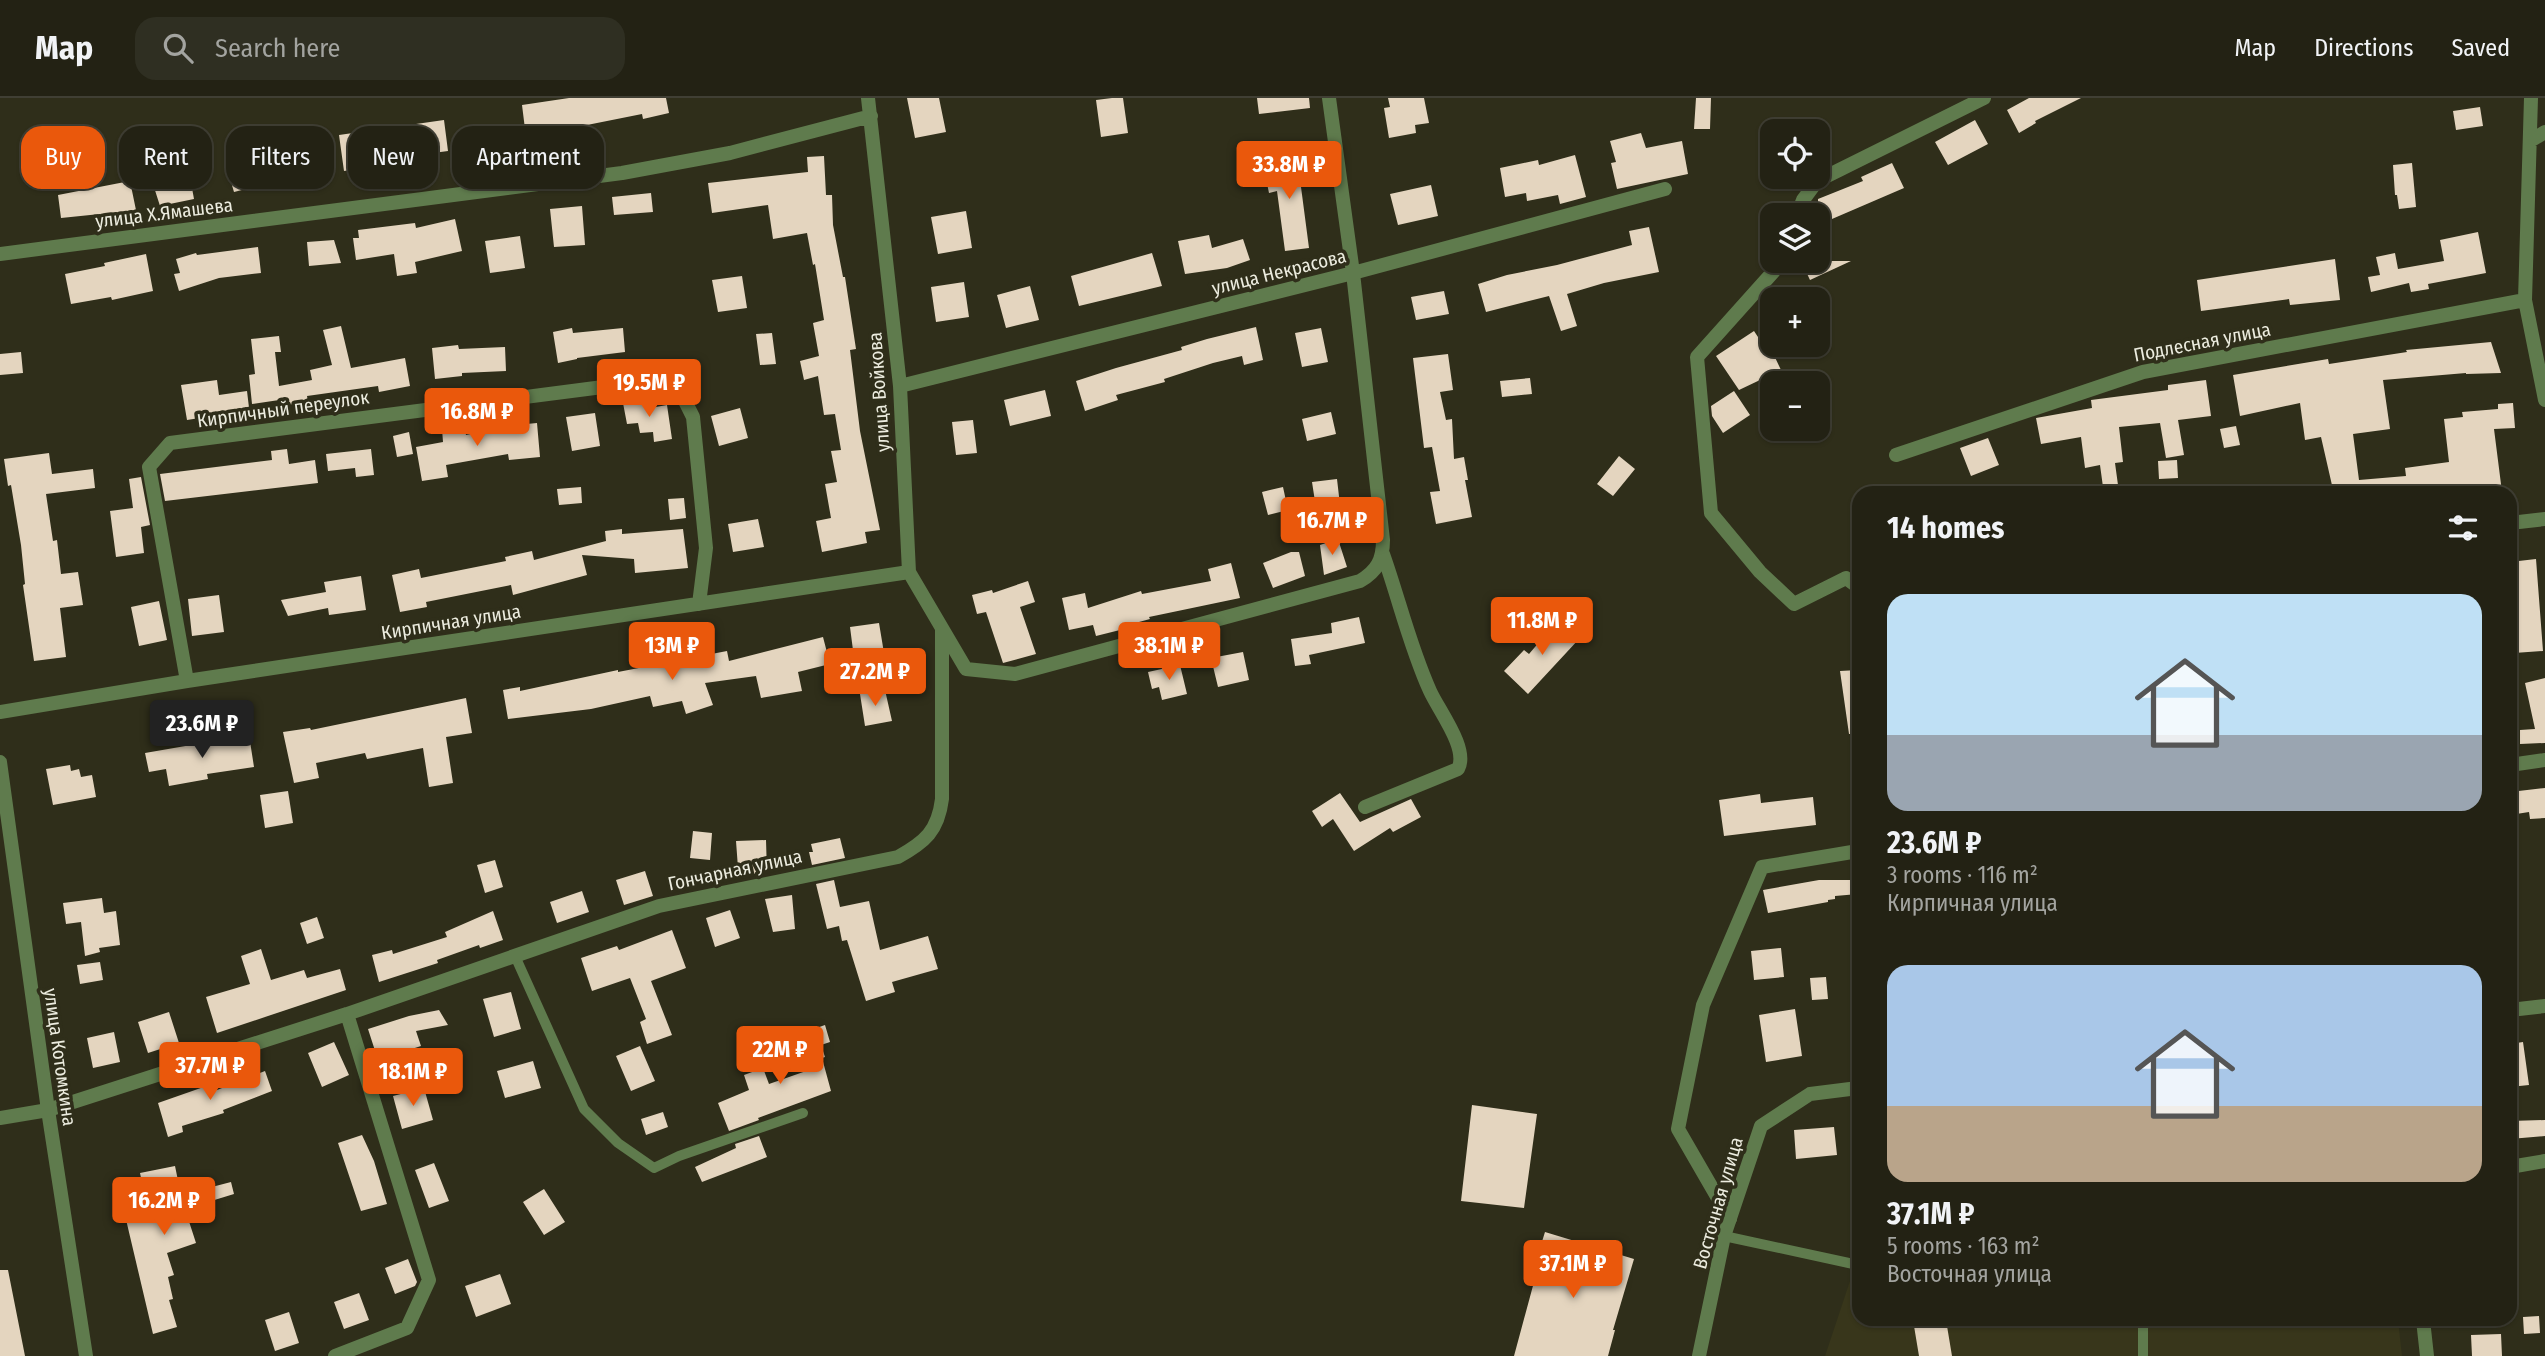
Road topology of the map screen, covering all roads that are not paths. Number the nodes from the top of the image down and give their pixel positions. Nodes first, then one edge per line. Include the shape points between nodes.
1 (868, 98) edge
2 (1329, 98) edge
3 (1984, 98) edge
4 (2531, 98) edge
5 (870, 116) junction
6 (2545, 132) edge
7 (2530, 141) junction
8 (1665, 189) dead end
9 (1802, 203) edge
10 (0, 254) edge
11 (1772, 273) edge
12 (1353, 274) junction
13 (2525, 300) junction
14 (900, 386) junction
15 (2545, 400) edge
16 (1896, 455) dead end
17 (2545, 519) edge
18 (2517, 522) edge
19 (1383, 554) junction
20 (909, 572) junction
21 (1852, 582) edge
22 (699, 604) junction
23 (942, 628) junction
24 (187, 681) junction
25 (0, 712) edge
26 (2545, 760) edge
27 (0, 762) edge
28 (2517, 764) edge
29 (1365, 807) dead end
30 (1852, 852) edge
31 (515, 956) junction
32 (2545, 1006) edge
33 (2517, 1009) edge
34 (347, 1014) junction
35 (1852, 1089) edge
36 (48, 1110) junction
37 (803, 1113) dead end
38 (0, 1118) edge
39 (2545, 1161) edge
40 (2517, 1166) edge
41 (1730, 1219) junction
42 (1724, 1236) junction
43 (1852, 1264) edge
44 (2143, 1326) edge
45 (2424, 1326) edge
46 (86, 1356) edge
47 (335, 1356) edge
48 (1699, 1356) edge
49 (2143, 1356) edge
50 (2427, 1356) edge

1 - 5 street, улица Войкова
2 - 12 street
3 - 9 street via 1817,181
4 - 7 street
5 - 10 street, улица Х.Ямашева via 730,153 622,173
5 - 14 street, улица Войкова
6 - 7 street
7 - 13 street
8 - 12 street, улица Некрасова
11 - 21 street via 1697,357 1711,513 1760,572 1794,604 1846,578
12 - 14 street, улица Некрасова
12 - 19 street
13 - 15 street
13 - 16 street, Подлесная улица via 2143,372
14 - 20 street, улица Войкова
17 - 18 street
19 - 23 street, улица Войкова via 1371,575 1360,581 1015,674 966,669
19 - 29 street via 1430,691 1459,747 1461,764
20 - 22 street, Кирпичная улица
20 - 23 street, улица Войкова
22 - 24 street, Кирпичная улица
22 - 24 street, Кирпичный переулок via 706,548 693,417 680,391 657,380 170,443 149,467
23 - 31 street, Гончарная улица via 940,818 917,847 898,857 659,906
24 - 25 street, Кирпичная улица
26 - 28 street
27 - 36 street, улица Котомкина
30 - 41 street via 1762,867 1703,1005 1678,1129
31 - 34 street, Гончарная улица
31 - 37 lane via 584,1109 618,1143 653,1168
32 - 33 street
34 - 36 street, Гончарная улица
34 - 47 street via 429,1280 407,1328
35 - 41 street, Восточная улица via 1810,1094 1761,1126
36 - 38 street, Гончарная улица
36 - 46 street, улица Котомкина
39 - 40 street
41 - 42 street, Восточная улица
42 - 43 lane
42 - 48 street, Восточная улица
44 - 49 lane
45 - 50 street

